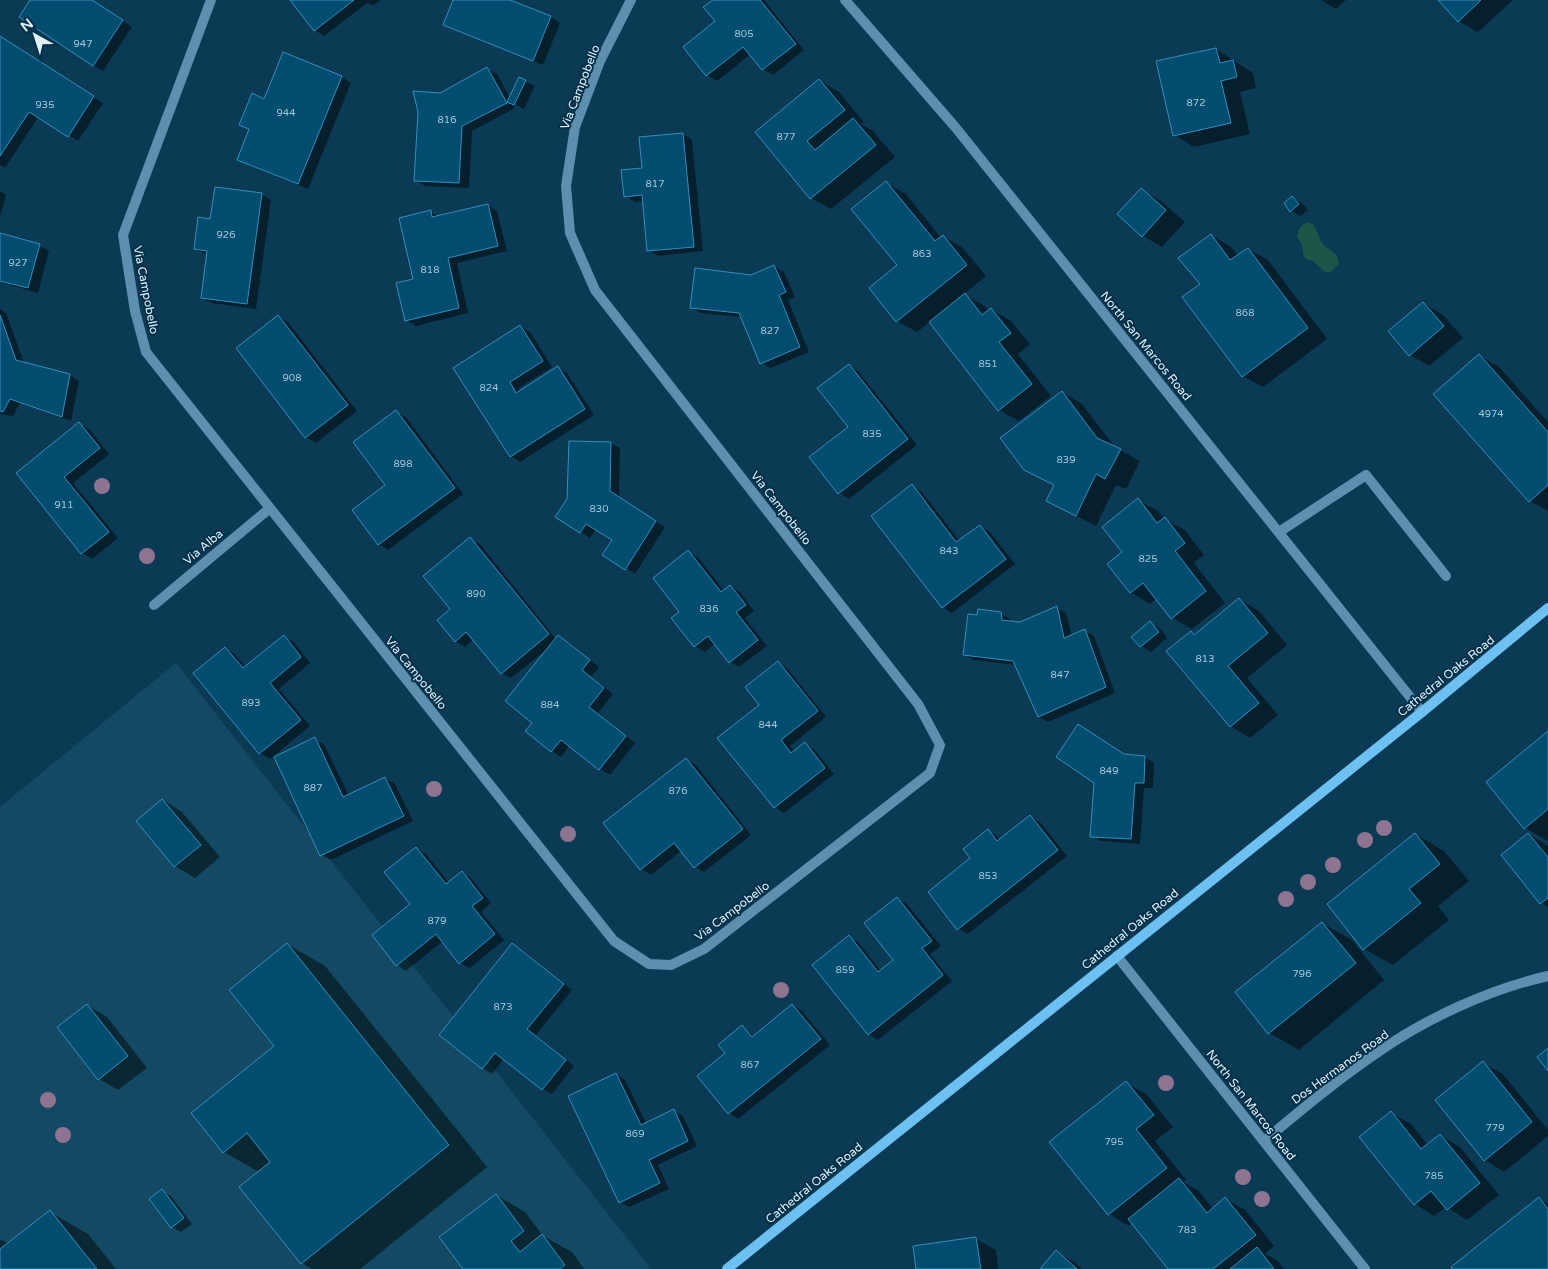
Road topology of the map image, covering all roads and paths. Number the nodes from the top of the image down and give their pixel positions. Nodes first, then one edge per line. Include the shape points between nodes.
1 (211, 0) edge
2 (630, 0) edge
3 (844, 0) edge
4 (269, 509) junction
5 (1279, 532) junction
6 (1446, 576) dead end
7 (154, 605) dead end
8 (1548, 608) edge
9 (1422, 712) junction
10 (1117, 956) junction
11 (1548, 976) edge
12 (1264, 1141) junction
13 (727, 1269) edge
14 (1365, 1269) edge

1 - 4 street, Via Campobello via 123,235 135,311 146,352
2 - 4 street, Via Campobello via 600,62 575,127 566,186 570,233 595,290 918,704 940,745 930,773 704,949 671,965 649,964 614,941
3 - 5 street, North San Marcos Road via 956,128
4 - 7 street, Via Alba
5 - 6 street via 1366,475
5 - 9 street, North San Marcos Road
8 - 9 main road, Cathedral Oaks Road
9 - 10 main road, Cathedral Oaks Road
10 - 12 street, North San Marcos Road
10 - 13 main road, Cathedral Oaks Road
11 - 12 street, Dos Hermanos Road via 1483,997 1430,1021 1379,1051
12 - 14 street, North San Marcos Road

